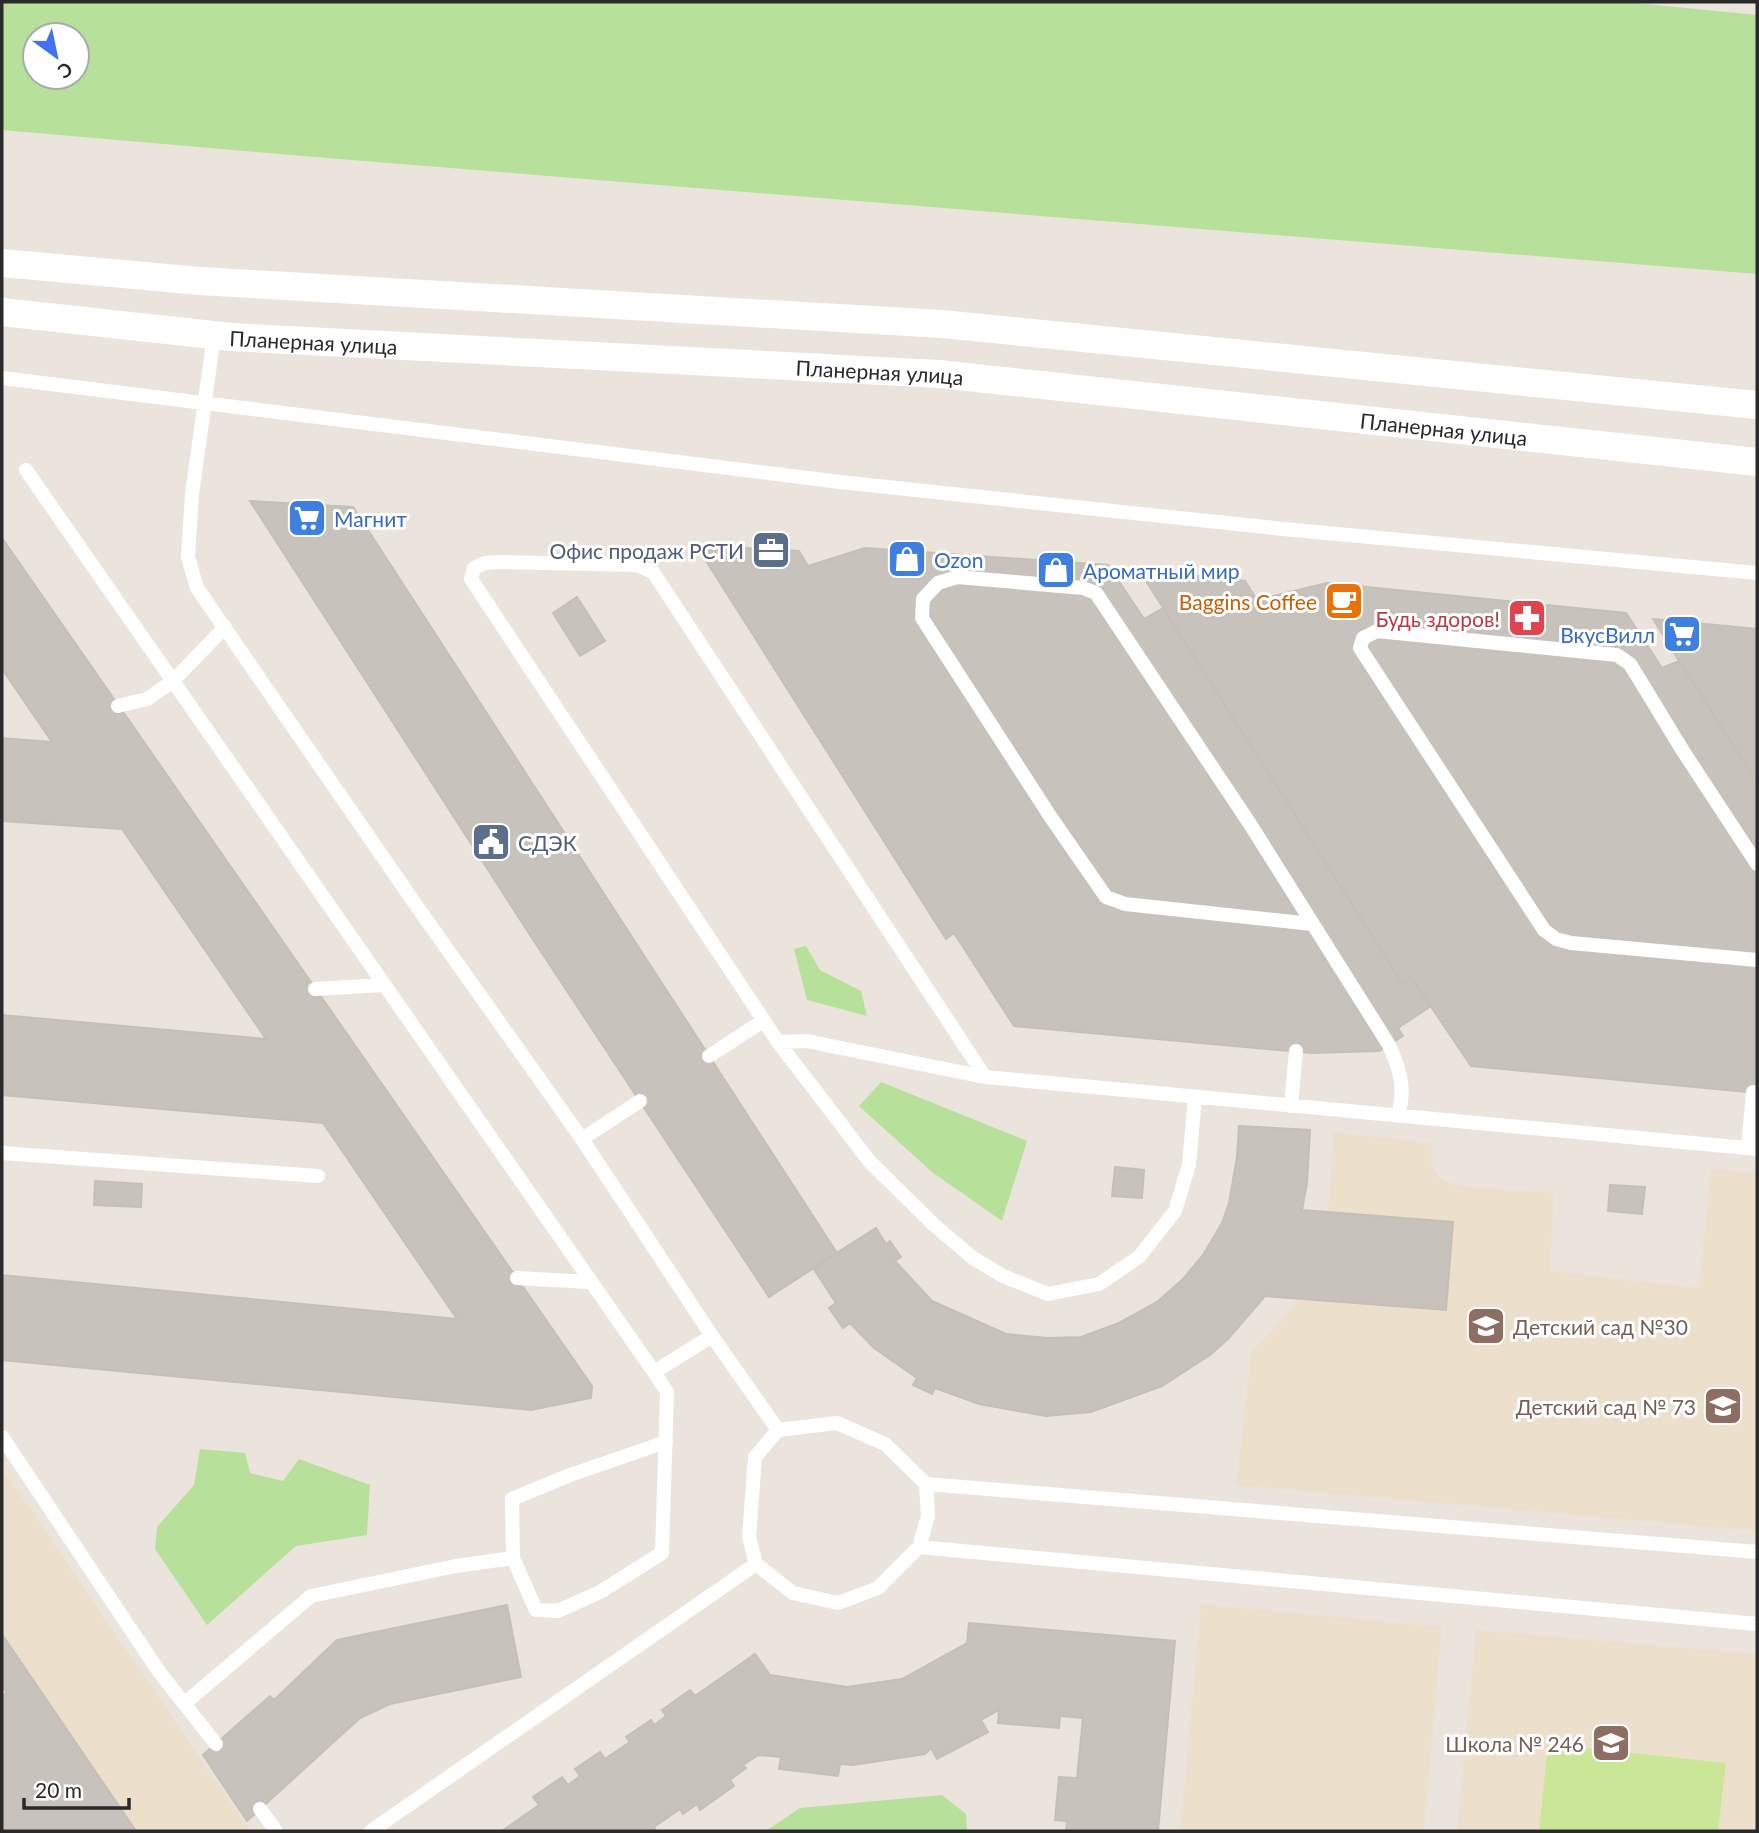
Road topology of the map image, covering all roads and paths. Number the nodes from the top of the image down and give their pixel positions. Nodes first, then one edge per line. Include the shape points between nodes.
1 (2, 263) edge
2 (2, 312) edge
3 (214, 336) junction
4 (2, 378) edge
5 (204, 403) junction
6 (1757, 405) edge
7 (1757, 462) edge
8 (26, 470) dead end
9 (1757, 573) edge
10 (225, 627) junction
11 (173, 681) junction
12 (118, 706) dead end
13 (1757, 864) edge
14 (1312, 924) junction
15 (1757, 960) edge
16 (384, 985) junction
17 (316, 989) dead end
18 (764, 1021) junction
19 (778, 1042) junction
20 (1296, 1051) dead end
21 (709, 1056) dead end
22 (985, 1077) junction
23 (1753, 1092) dead end
24 (1195, 1097) junction
25 (640, 1101) dead end
26 (1291, 1106) junction
27 (1398, 1115) junction
28 (582, 1139) junction
29 (1753, 1148) edge
30 (2, 1153) edge
31 (318, 1176) dead end
32 (517, 1278) dead end
33 (589, 1282) junction
34 (712, 1336) junction
35 (654, 1372) junction
36 (778, 1430) junction
37 (2, 1437) edge
38 (666, 1442) junction
39 (926, 1484) junction
40 (919, 1548) junction
41 (1757, 1552) edge
42 (513, 1558) junction
43 (756, 1564) junction
44 (1757, 1624) edge
45 (186, 1703) junction
46 (216, 1744) dead end
47 (260, 1809) dead end
48 (276, 1831) edge
49 (371, 1831) edge

1 - 6 street via 200,281 942,324
2 - 3 street, Планерная улица
3 - 5 lane
3 - 7 street, Планерная улица via 939,374
4 - 5 lane
5 - 9 lane via 854,484
5 - 10 lane via 188,556 197,588
8 - 11 lane
10 - 11 lane
10 - 28 lane
11 - 12 lane via 147,699
11 - 16 lane
13 - 15 lane via 1630,664 1617,655 1377,631 1363,638 1360,648 1544,930 1571,943
14 - 14 lane via 1096,593 957,577 938,583 923,599 922,618 1106,897 1125,904
14 - 27 lane via 1400,1068 1403,1099
16 - 17 lane
16 - 33 lane
18 - 19 lane
18 - 21 lane
18 - 22 lane via 471,579 474,568 502,562 637,565 653,572
19 - 22 lane via 806,1041
19 - 24 lane via 870,1162 934,1225 973,1258 1048,1294 1099,1284 1139,1257 1175,1211 1189,1165
20 - 26 lane
22 - 24 lane
23 - 29 lane
24 - 26 lane
25 - 28 lane
26 - 27 lane
27 - 29 lane
28 - 34 lane
30 - 31 lane
32 - 33 lane
33 - 35 lane
34 - 35 lane
34 - 36 lane
35 - 38 lane via 667,1392
36 - 39 lane via 837,1423 885,1444
36 - 43 lane via 755,1457 749,1537
37 - 45 lane via 160,1673
38 - 42 lane via 512,1499
38 - 42 lane via 662,1553 600,1592 558,1611 536,1610
39 - 40 lane via 928,1516
39 - 41 lane
40 - 43 lane via 878,1588 838,1603 793,1593
40 - 44 lane
42 - 45 lane via 311,1597
43 - 49 lane
45 - 46 lane
47 - 48 lane

